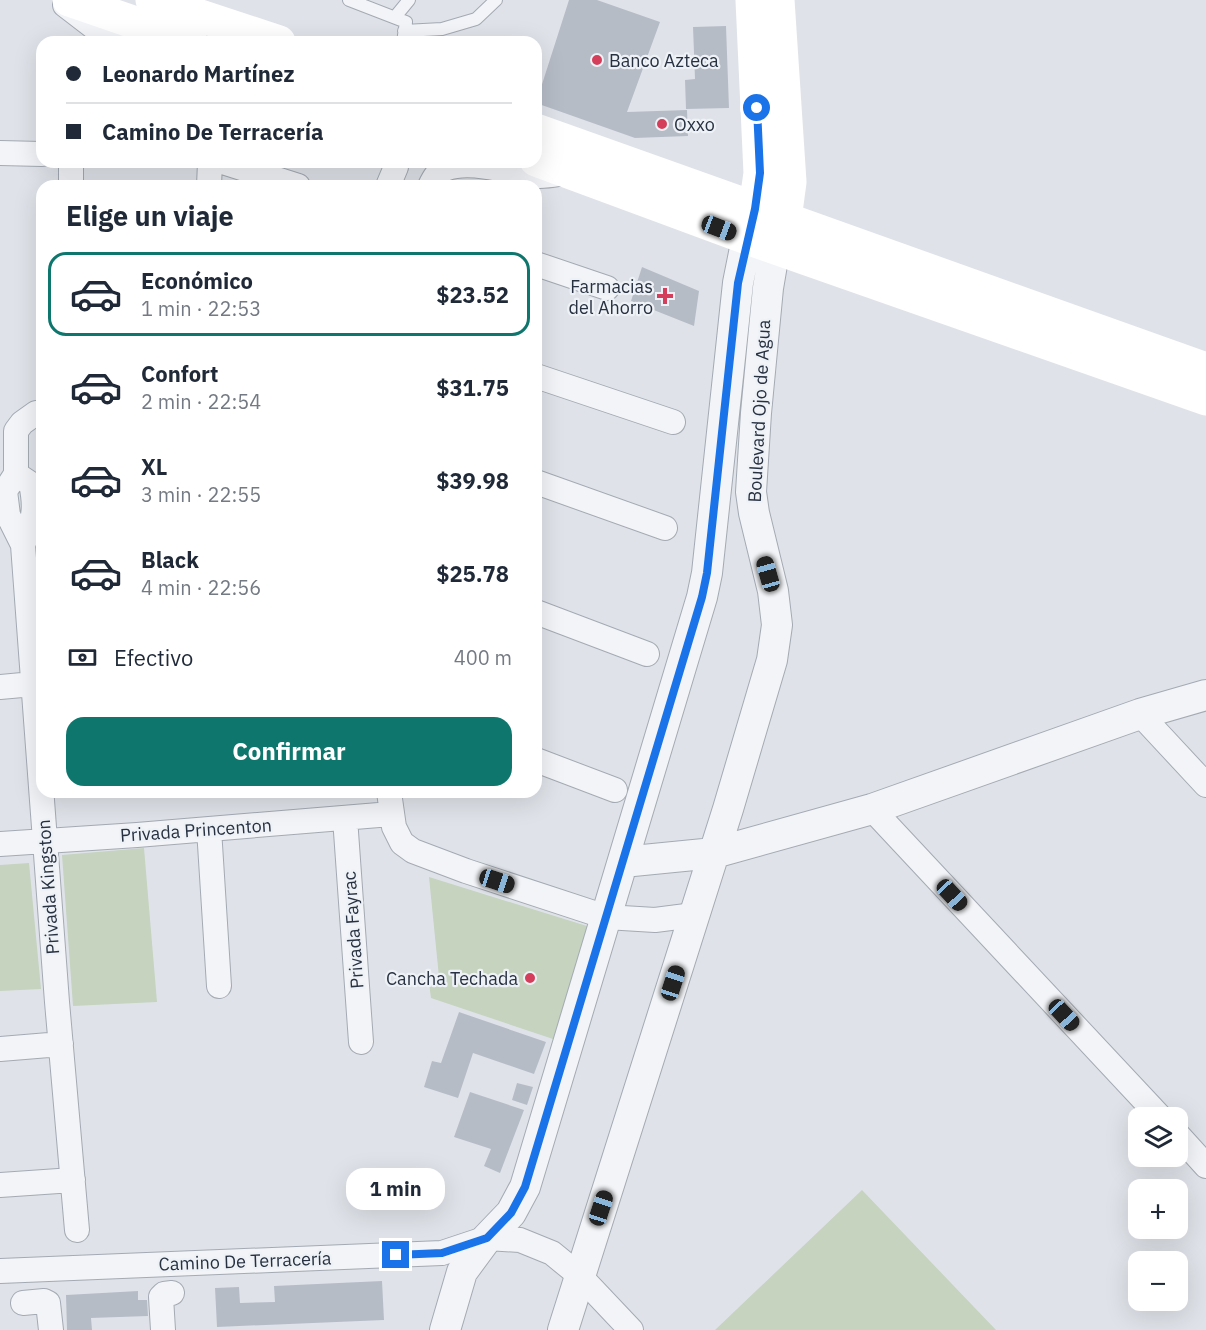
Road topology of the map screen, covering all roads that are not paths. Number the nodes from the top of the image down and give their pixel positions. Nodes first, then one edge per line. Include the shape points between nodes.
1 (59, 0) edge
2 (69, 0) edge
3 (152, 0) edge
4 (349, 0) edge
5 (409, 0) edge
6 (496, 0) edge
7 (752, 0) edge
8 (778, 0) edge
9 (395, 17) junction
10 (106, 36) edge
11 (174, 36) edge
12 (261, 36) edge
13 (404, 36) edge
14 (542, 133) edge
15 (0, 153) edge
16 (36, 154) edge
17 (542, 162) edge
18 (242, 168) edge
19 (447, 168) edge
20 (488, 168) edge
21 (574, 173) junction
22 (279, 180) edge
23 (433, 180) edge
24 (766, 228) junction
25 (542, 266) edge
26 (607, 288) dead end
27 (1206, 369) edge
28 (542, 378) edge
29 (1206, 399) edge
30 (36, 413) edge
31 (673, 422) dead end
32 (8, 432) edge
33 (542, 484) edge
34 (665, 528) dead end
35 (11, 546) edge
36 (542, 614) edge
37 (647, 654) dead end
38 (33, 684) junction
39 (0, 687) edge
40 (1206, 695) edge
41 (1140, 714) junction
42 (36, 723) edge
43 (542, 762) edge
44 (1206, 785) edge
45 (615, 790) dead end
46 (42, 798) edge
47 (390, 803) edge
48 (872, 809) junction
49 (345, 818) junction
50 (209, 829) junction
51 (45, 840) junction
52 (0, 844) edge
53 (714, 853) junction
54 (623, 861) junction
55 (694, 915) junction
56 (606, 917) junction
57 (219, 986) dead end
58 (361, 1042) dead end
59 (61, 1044) junction
60 (0, 1049) edge
61 (1151, 1107) edge
62 (1188, 1146) edge
63 (1206, 1166) edge
64 (73, 1180) junction
65 (0, 1185) edge
66 (77, 1230) dead end
67 (487, 1238) junction
68 (0, 1271) edge
69 (579, 1275) junction
70 (172, 1293) dead end
71 (23, 1303) dead end
72 (51, 1330) edge
73 (163, 1330) edge
74 (445, 1330) edge
75 (563, 1330) edge
76 (631, 1330) edge

1 - 10 street
2 - 11 main road
3 - 12 main road
4 - 9 lane
5 - 9 lane
6 - 13 lane via 476,19
7 - 24 main road
8 - 24 main road via 790,182
9 - 13 lane via 406,22
14 - 24 main road
15 - 16 street
17 - 21 main road
18 - 22 street
19 - 23 street
20 - 21 street via 542,176
21 - 24 main road
24 - 27 main road
24 - 29 main road
24 - 53 street, Boulevard Ojo de Agua via 768,288 752,492 777,625 772,660
24 - 54 street, Boulevard Ojo de Agua via 738,283 704,589
25 - 26 street
28 - 31 street
30 - 32 street, Privada Kingston
32 - 35 street, Privada Kingston via 16,474 32,484 36,506 30,527
33 - 34 street
35 - 38 street, Privada Kingston
36 - 37 street
38 - 39 street
38 - 42 street, Privada Kingston
40 - 41 street
41 - 44 street
41 - 48 street
43 - 45 street
46 - 51 street, Privada Kingston
47 - 49 street, Privada Princenton
47 - 56 street via 394,827 402,843 413,851
48 - 53 street
48 - 61 street
49 - 50 street, Privada Princenton
49 - 58 street, Privada Fayrac
50 - 51 street, Privada Princenton
50 - 57 street
51 - 52 street, Privada Princenton
51 - 59 street, Privada Kingston
53 - 54 street
53 - 55 street, Boulevard Ojo de Agua
54 - 56 street, Boulevard Ojo de Agua
55 - 56 street via 654,920
55 - 69 street, Boulevard Ojo de Agua
56 - 67 street, Boulevard Ojo de Agua via 525,1187 511,1213
59 - 60 street
59 - 64 street, Privada Kingston
62 - 63 street
64 - 65 street
64 - 66 street, Privada Kingston
67 - 68 street, Camino De Terracería via 442,1253
67 - 69 street via 520,1240 552,1253
67 - 74 street, Boulevard Ojo de Agua via 462,1272
69 - 75 street, Boulevard Ojo de Agua
69 - 76 street
70 - 73 street via 161,1298
71 - 72 street via 48,1303

